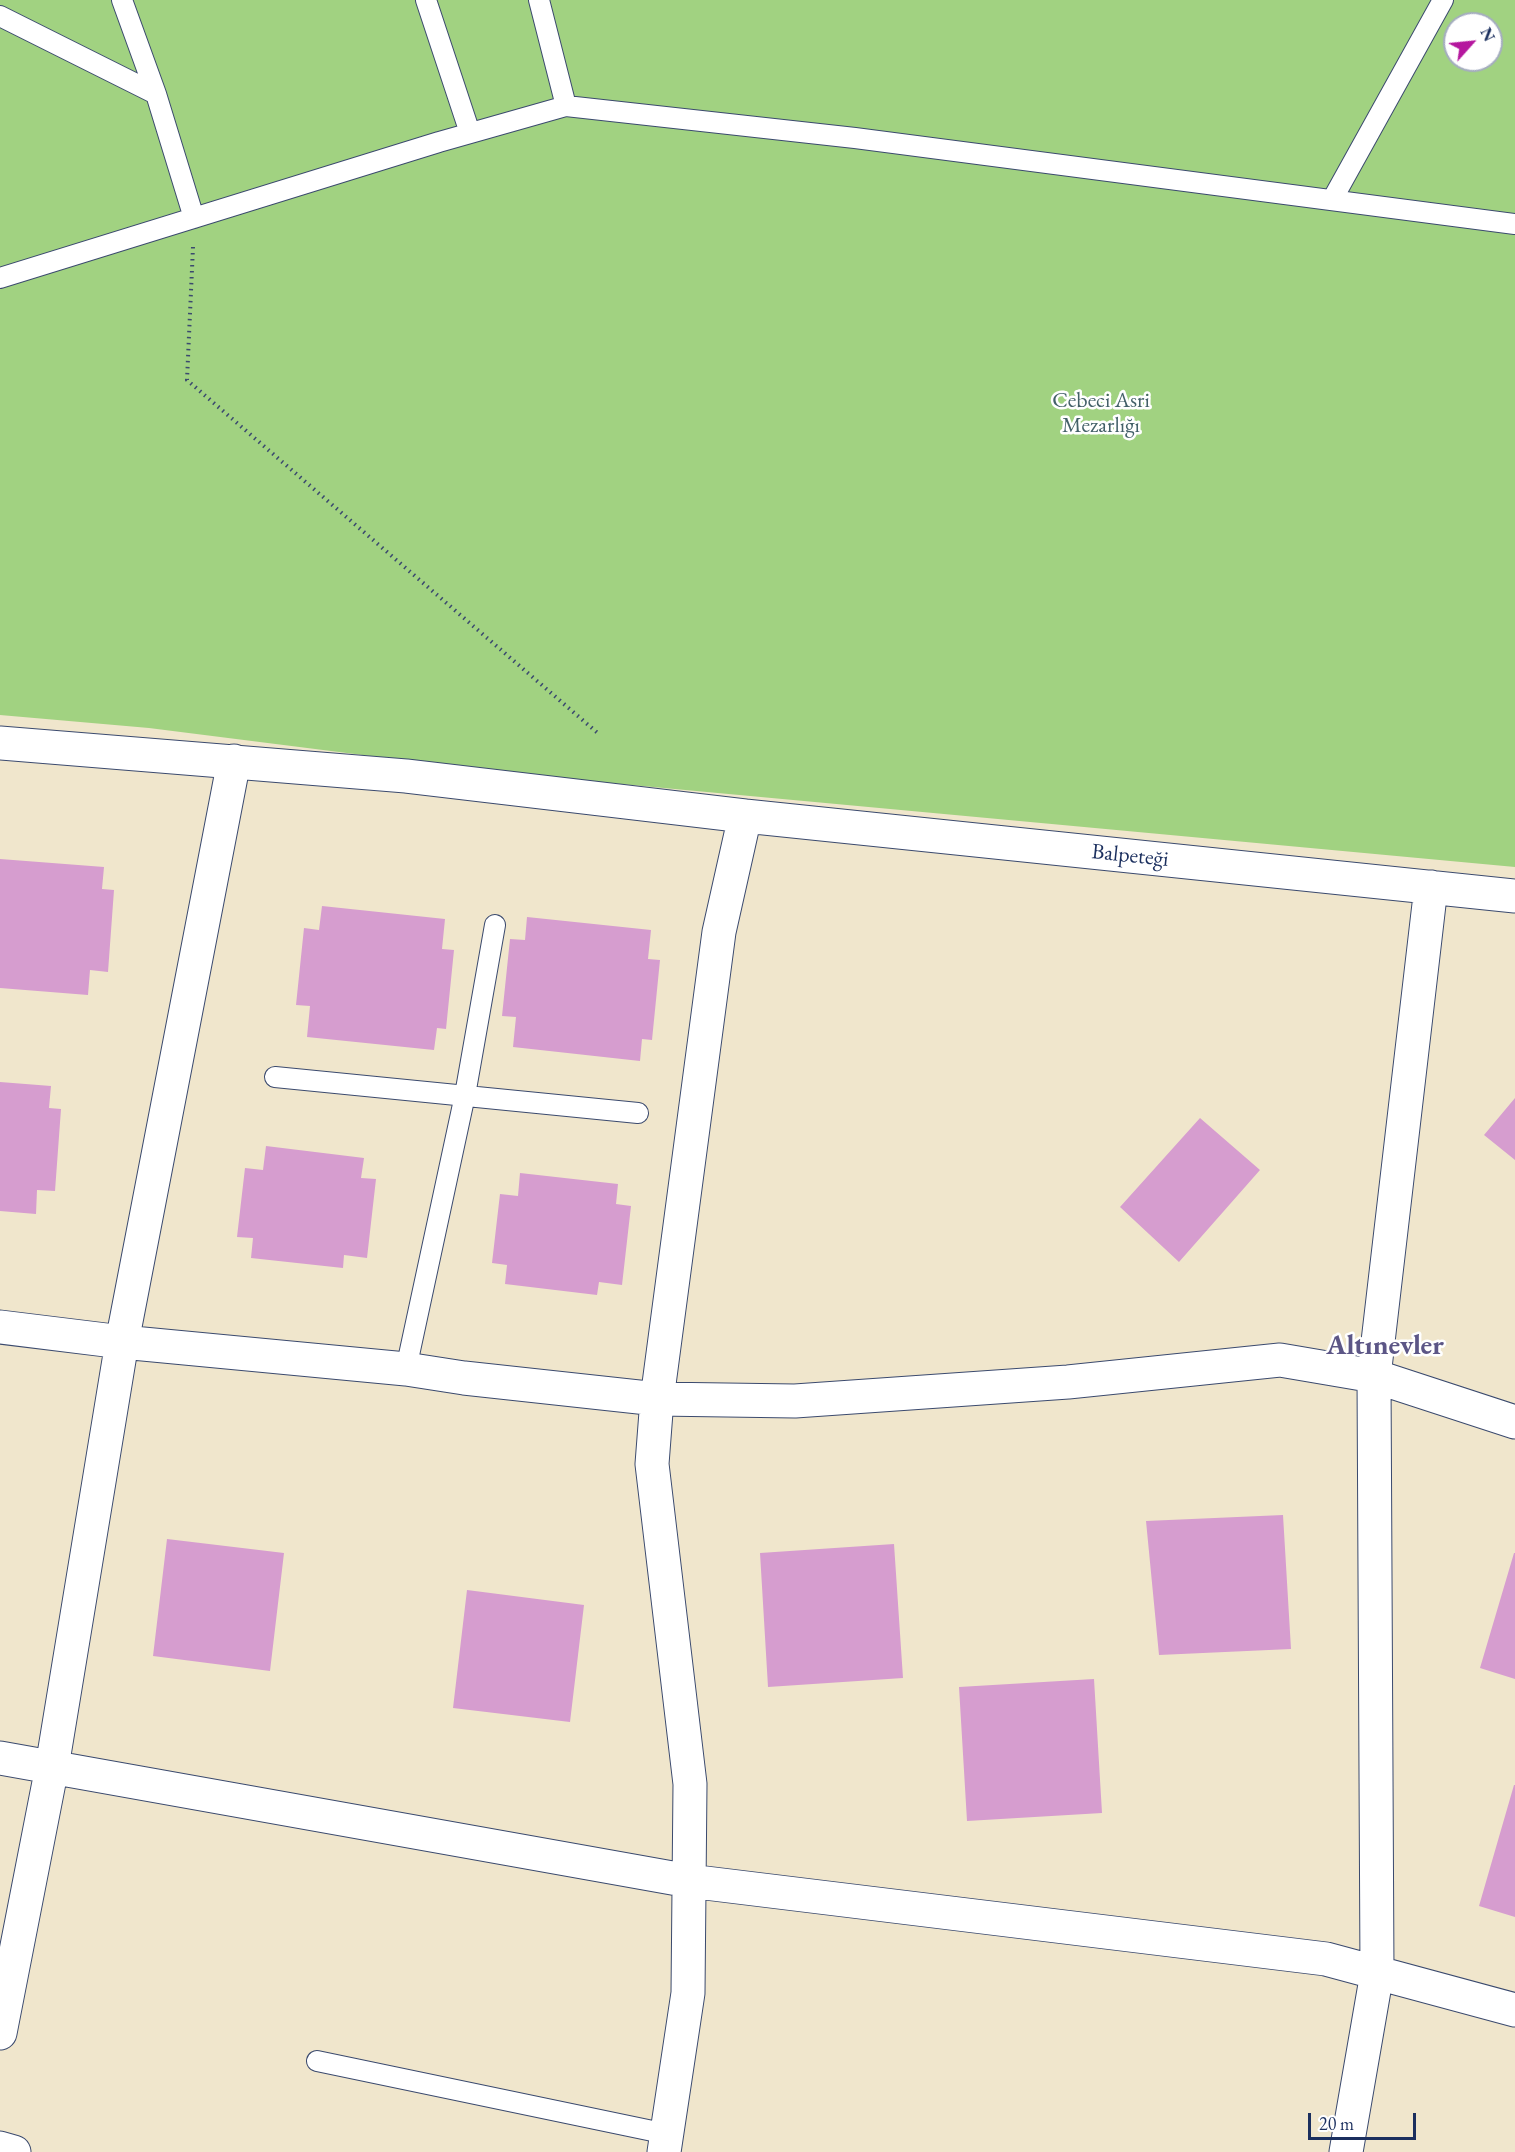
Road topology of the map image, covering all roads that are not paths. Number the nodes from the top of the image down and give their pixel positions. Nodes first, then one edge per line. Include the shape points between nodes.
1 (122, 0) edge
2 (426, 0) edge
3 (539, 0) edge
4 (1443, 0) edge
5 (0, 16) edge
6 (156, 94) junction
7 (566, 106) junction
8 (470, 134) junction
9 (1332, 200) junction
10 (194, 218) junction
11 (1515, 224) edge
12 (0, 278) edge
13 (0, 743) edge
14 (234, 761) junction
15 (745, 816) junction
16 (1431, 887) junction
17 (1515, 896) edge
18 (495, 925) dead end
19 (274, 1077) dead end
20 (465, 1095) junction
21 (638, 1113) dead end
22 (0, 1327) edge
23 (122, 1342) junction
24 (406, 1369) junction
25 (1374, 1376) junction
26 (657, 1399) junction
27 (1515, 1422) edge
28 (0, 1758) edge
29 (52, 1767) junction
30 (689, 1881) junction
31 (1377, 1973) junction
32 (1515, 2010) edge
33 (0, 2033) edge
34 (317, 2061) dead end
35 (666, 2143) edge
36 (0, 2148) edge
37 (14, 2152) edge
38 (1346, 2152) edge

1 - 6 lane
2 - 8 lane
3 - 7 lane
4 - 9 lane
5 - 6 lane
6 - 10 lane
7 - 8 lane
7 - 9 lane via 855,138
8 - 10 lane
9 - 11 lane
10 - 12 lane
13 - 14 street, Balpeteği
14 - 15 street, Balpeteği via 406,776
14 - 23 street
15 - 16 street, Balpeteği
15 - 26 street via 718,932
16 - 17 street, Balpeteği
16 - 25 street
18 - 20 lane
19 - 20 lane
20 - 21 lane
20 - 24 lane
22 - 23 street
23 - 24 street
23 - 29 street
24 - 26 street
25 - 26 street via 1280,1360 1068,1382 795,1401
25 - 27 street
25 - 31 street
26 - 30 street via 652,1464 690,1784
28 - 29 street
29 - 30 street
29 - 33 street
30 - 31 street via 1326,1959
30 - 35 street via 688,1993
31 - 32 street
31 - 38 street
34 - 35 lane
36 - 37 street

